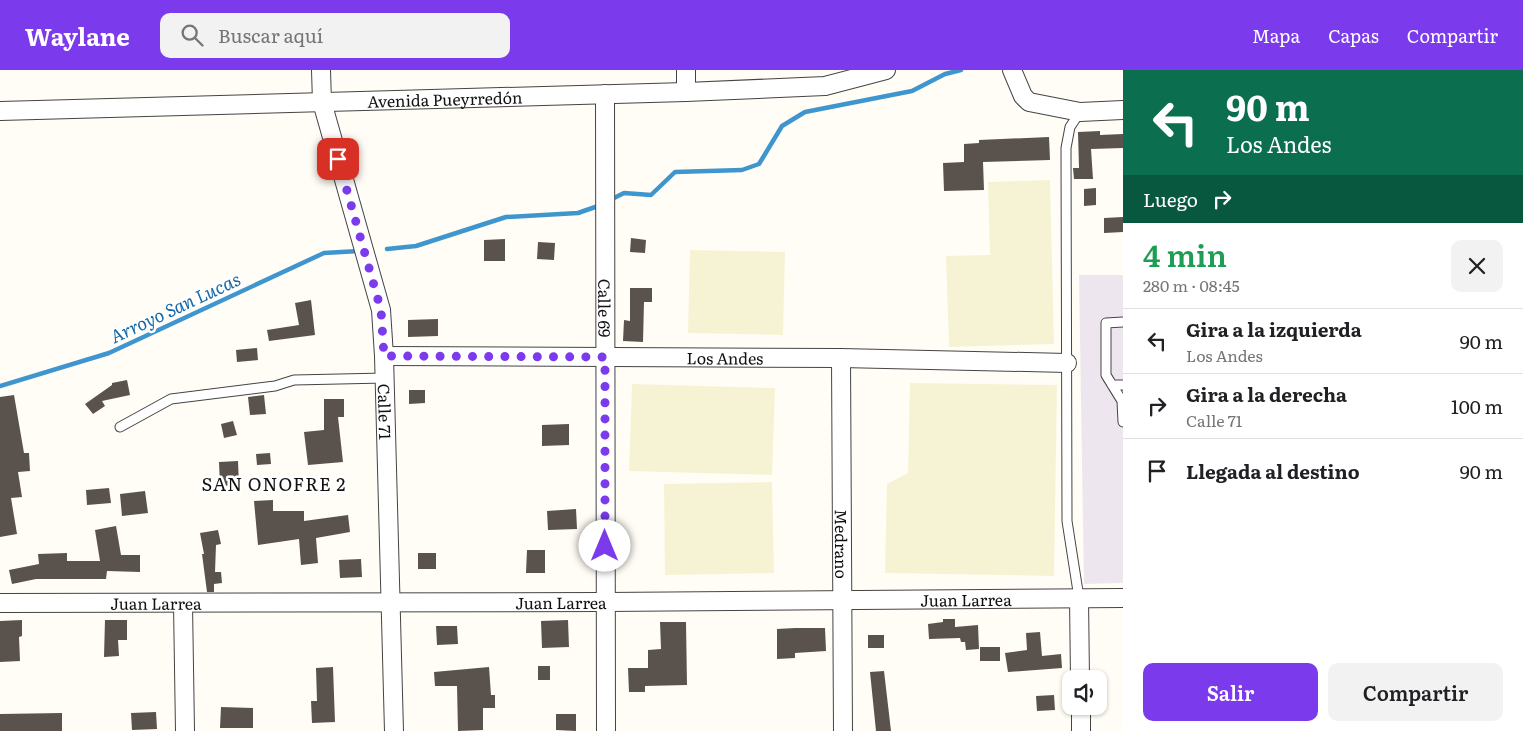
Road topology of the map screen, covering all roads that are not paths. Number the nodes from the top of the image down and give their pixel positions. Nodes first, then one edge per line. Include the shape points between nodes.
1 (321, 70) edge
2 (686, 70) edge
3 (886, 70) edge
4 (1012, 70) edge
5 (686, 92) junction
6 (605, 94) junction
7 (322, 102) junction
8 (1123, 110) edge
9 (0, 111) edge
10 (1080, 112) junction
11 (1123, 322) edge
12 (384, 356) junction
13 (605, 357) junction
14 (841, 358) junction
15 (1067, 363) junction
16 (385, 378) junction
17 (1112, 385) junction
18 (1123, 385) edge
19 (1123, 422) edge
20 (120, 428) dead end
21 (1079, 598) junction
22 (1123, 598) edge
23 (844, 601) junction
24 (391, 602) junction
25 (605, 602) junction
26 (0, 603) edge
27 (183, 604) junction
28 (1080, 670) edge
29 (1081, 715) edge
30 (186, 731) edge
31 (394, 731) edge
32 (606, 731) edge
33 (843, 731) edge
34 (1081, 731) edge

1 - 7 street, Calle 71
2 - 5 street
3 - 5 street, Avenida Pueyrredón via 825,86
4 - 10 street via 1029,102
5 - 6 street, Avenida Pueyrredón
6 - 7 street, Avenida Pueyrredón
6 - 13 street, Calle 69
7 - 9 street, Avenida Pueyrredón
7 - 12 street, Calle 71 via 381,310
8 - 10 street
10 - 15 lane via 1070,126 1066,148
11 - 17 lane via 1106,322 1106,375
12 - 13 street, Los Andes
12 - 16 street, Calle 71
13 - 14 street, Los Andes
13 - 25 street, Calle 69
14 - 15 street, Los Andes
14 - 23 street, Medrano
15 - 21 lane via 1067,521
16 - 20 lane via 294,380 275,386 171,399
16 - 24 street, Calle 71
17 - 18 lane
17 - 19 lane via 1122,401
21 - 22 street, Juan Larrea
21 - 23 street, Juan Larrea
21 - 28 street
23 - 25 street, Juan Larrea
23 - 33 street, Medrano
24 - 25 street, Juan Larrea
24 - 27 street, Juan Larrea
24 - 31 street, Calle 71
25 - 32 street, Calle 69
26 - 27 street, Juan Larrea
27 - 30 street
29 - 34 street

